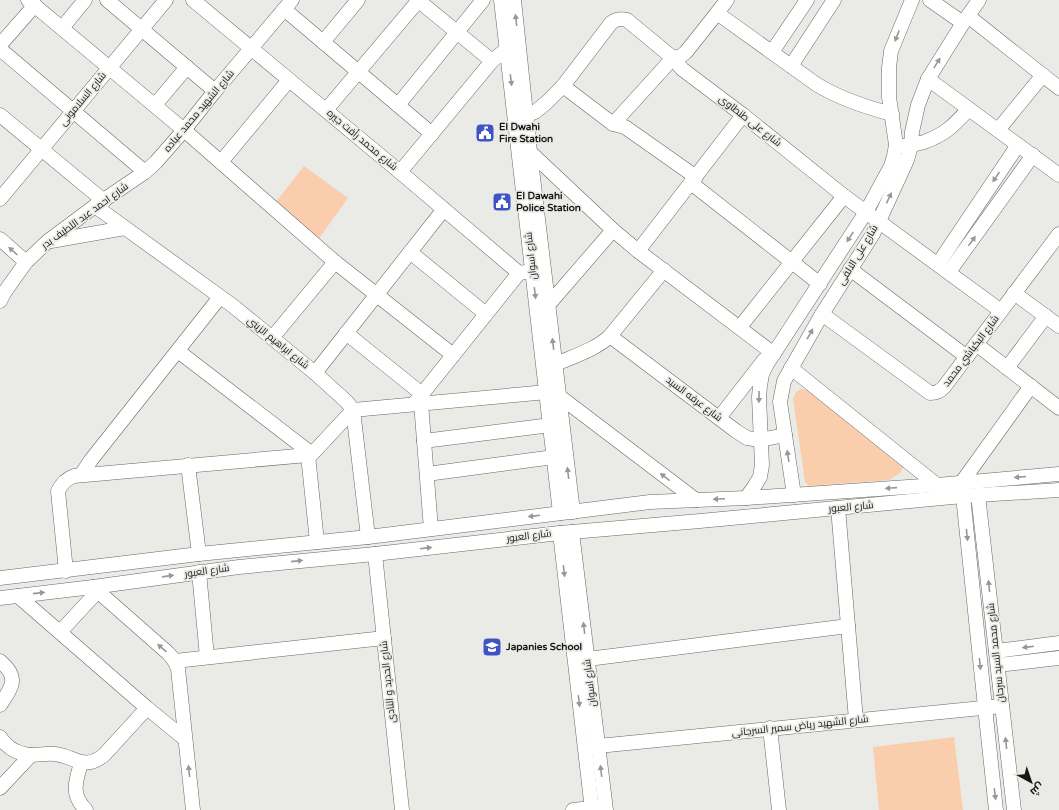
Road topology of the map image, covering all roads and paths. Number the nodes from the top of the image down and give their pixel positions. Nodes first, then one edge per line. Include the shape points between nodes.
1 (84, 0) edge
2 (107, 0) edge
3 (166, 0) edge
4 (193, 0) edge
5 (358, 0) edge
6 (419, 0) edge
7 (483, 0) edge
8 (501, 0) edge
9 (514, 0) edge
10 (727, 0) edge
11 (807, 0) edge
12 (834, 0) edge
13 (912, 0) edge
14 (930, 0) edge
15 (979, 0) edge
16 (31, 3) edge
17 (286, 4) edge
18 (717, 13) junction
19 (966, 20) junction
20 (62, 28) junction
21 (142, 29) junction
22 (457, 32) junction
23 (323, 42) junction
24 (0, 45) edge
25 (513, 48) junction
26 (0, 49) edge
27 (252, 49) junction
28 (772, 52) junction
29 (673, 58) junction
30 (492, 61) junction
31 (791, 66) junction
32 (110, 67) junction
33 (187, 67) junction
34 (358, 72) junction
35 (1043, 75) junction
36 (928, 79) junction
37 (289, 80) junction
38 (563, 86) junction
39 (1059, 88) edge
40 (216, 91) junction
41 (155, 105) junction
42 (398, 105) junction
43 (326, 110) junction
44 (969, 110) junction
45 (73, 111) junction
46 (892, 114) junction
47 (0, 115) edge
48 (743, 116) junction
49 (521, 117) junction
50 (613, 124) junction
51 (184, 130) junction
52 (998, 130) junction
53 (432, 134) junction
54 (896, 145) junction
55 (1018, 145) junction
56 (911, 146) junction
57 (42, 149) junction
58 (530, 152) junction
59 (1032, 155) junction
60 (221, 162) junction
61 (145, 172) junction
62 (400, 172) junction
63 (1059, 175) edge
64 (694, 180) junction
65 (844, 196) junction
66 (0, 199) edge
67 (100, 203) junction
68 (444, 209) junction
69 (866, 212) junction
70 (878, 220) junction
71 (125, 228) junction
72 (613, 230) junction
73 (1059, 234) edge
74 (0, 239) edge
75 (48, 242) junction
76 (638, 251) junction
77 (410, 252) junction
78 (26, 262) junction
79 (335, 262) junction
80 (792, 262) junction
81 (943, 268) junction
82 (850, 269) junction
83 (664, 270) junction
84 (526, 272) junction
85 (820, 284) junction
86 (1014, 293) junction
87 (376, 295) junction
88 (220, 297) junction
89 (0, 301) edge
90 (549, 304) junction
91 (1001, 311) junction
92 (486, 314) junction
93 (822, 314) junction
94 (1046, 316) junction
95 (1059, 326) edge
96 (740, 328) junction
97 (346, 333) junction
98 (610, 336) junction
99 (272, 338) junction
100 (976, 344) junction
101 (178, 350) junction
102 (772, 353) junction
103 (453, 356) junction
104 (966, 357) junction
105 (556, 364) junction
106 (791, 368) junction
107 (1008, 368) junction
108 (315, 373) junction
109 (1031, 386) junction
110 (553, 394) junction
111 (419, 401) junction
112 (1059, 408) edge
113 (353, 410) junction
114 (719, 418) junction
115 (551, 425) junction
116 (785, 435) junction
117 (424, 440) junction
118 (760, 440) junction
119 (310, 454) junction
120 (554, 457) junction
121 (188, 465) junction
122 (427, 474) junction
123 (1059, 474) edge
124 (81, 475) junction
125 (937, 485) junction
126 (963, 489) junction
127 (1059, 490) edge
128 (794, 495) junction
129 (978, 495) junction
130 (746, 498) junction
131 (699, 500) junction
132 (650, 502) junction
133 (838, 508) junction
134 (567, 512) junction
135 (700, 521) junction
136 (651, 525) junction
137 (431, 529) junction
138 (566, 532) junction
139 (368, 537) junction
140 (336, 540) junction
141 (317, 542) junction
142 (199, 554) junction
143 (375, 554) junction
144 (337, 557) junction
145 (66, 571) junction
146 (199, 572) junction
147 (0, 578) edge
148 (95, 589) junction
149 (18, 596) junction
150 (0, 598) edge
151 (848, 626) junction
152 (60, 632) junction
153 (384, 638) junction
154 (1059, 643) edge
155 (996, 651) junction
156 (207, 657) junction
157 (1059, 658) edge
158 (588, 659) junction
159 (0, 661) edge
160 (175, 661) junction
161 (998, 665) junction
162 (0, 705) edge
163 (1002, 706) junction
164 (985, 707) junction
165 (147, 708) junction
166 (856, 720) junction
167 (770, 728) junction
168 (0, 737) edge
169 (186, 739) junction
170 (598, 746) junction
171 (31, 755) junction
172 (82, 762) junction
173 (0, 788) edge
174 (599, 808) edge
175 (86, 810) edge
176 (193, 810) edge
177 (402, 810) edge
178 (573, 810) edge
179 (779, 810) edge
180 (996, 810) edge
181 (1014, 810) edge

1 - 20 street
2 - 21 street
3 - 21 street, شارع السلامونى
4 - 27 street, شارع محمد رأفت جيره
5 - 23 street
6 - 22 street
6 - 34 street
7 - 22 street
8 - 25 street, شارع اسوان
25 -> 9 street, شارع اسوان
10 - 18 street
11 - 28 street
12 - 31 street
13 -> 46 street, شارع على الالفى via 891,51 888,80
14 - 19 street
15 - 19 street, شارع على الالفى
16 - 20 street
16 - 24 street
17 - 23 street
17 - 27 street, شارع الشهيد محمد عباده
18 - 28 street
18 - 29 street via 686,52
19 - 35 street
36 -> 19 street, شارع على الالفى
20 - 32 street
21 - 32 street, شارع السلامونى
21 - 33 street
22 - 30 street
22 - 42 street
23 - 34 street
25 - 30 street
25 - 49 street, شارع اسوان
26 - 45 street
27 - 37 street, شارع محمد رأفت جيره
27 - 40 street, شارع الشهيد محمد عباده
28 - 31 street
29 - 38 street, شارع على طنطاوى via 631,22 623,18 618,19 610,23
29 - 48 street, شارع على طنطاوى via 682,69
29 - 50 street
30 - 53 street
31 - 46 street via 828,92 868,108
32 - 41 street
32 - 45 street, شارع السلامونى
33 - 40 street
33 - 41 street
34 - 42 street
34 - 43 street
35 - 39 street
35 - 52 street
36 - 44 street
36 - 56 street, شارع على الالفى via 916,112
37 - 43 street, شارع محمد رأفت جيره
37 - 60 street
38 - 49 street, شارع على طنطاوى via 540,108
38 - 50 street
40 - 51 street, شارع الشهيد محمد عباده
41 - 51 street
42 - 53 street
43 - 62 street, شارع محمد رأفت جيره
44 - 52 street
44 - 56 street via 944,133
45 - 57 street, شارع السلامونى
45 - 61 street
46 - 54 street, شارع على الالفى
47 - 57 street, شارع ابراهيم الزيني
48 - 64 street
48 - 65 street, شارع على طنطاوى
49 - 58 street, شارع اسوان
49 - 84 street, شارع اسوان
50 - 64 street via 625,127
51 - 60 street
51 - 61 street, شارع الشهيد محمد عباده
52 - 55 street
53 - 62 street
54 - 56 street
54 - 69 street, شارع على الالفى via 891,166
55 - 59 street
55 -> 81 street
70 -> 56 street, شارع على الالفى via 907,160
57 - 66 street, شارع السلامونى
57 - 67 street, شارع ابراهيم الزيني
58 - 72 street
58 - 90 street, شارع اسوان
59 - 63 street
81 -> 59 street
60 - 79 street
61 - 67 street, شارع احمد عبد اللطيف بدر
62 - 68 street, شارع محمد رأفت جيره
64 - 76 street
64 - 80 street
65 - 69 street, شارع على طنطاوى
65 - 80 street
67 - 71 street, شارع ابراهيم الزيني
67 - 75 street, شارع احمد عبد اللطيف بدر
68 - 77 street
68 - 84 street, شارع محمد رأفت جيره
69 - 70 street, شارع على طنطاوى
69 -> 85 street, شارع على الالفى
70 - 81 street, شارع على طنطاوى
70 - 82 street, شارع على الالفى via 873,234
71 - 75 street
71 - 88 street, شارع ابراهيم الزيني
72 - 76 street
72 - 90 street
73 - 86 street, شارع البكباشي محمد
78 -> 74 street
75 - 78 street, شارع احمد عبد اللطيف بدر
76 - 83 street
77 - 87 street
77 - 92 street
78 - 89 street, شارع احمد عبد اللطيف بدر
79 - 87 street
79 - 99 street
80 - 85 street
80 - 96 street
81 - 91 street, شارع على طنطاوى
82 - 93 street, شارع على الالفى
82 - 104 street
83 - 96 street
83 - 98 street
84 - 92 street
84 -> 110 street, شارع اسوان
85 - 102 street, شارع على الالفى
86 - 91 street, شارع البكباشي محمد
86 - 94 street
87 - 97 street
87 - 103 street
88 - 99 street, شارع ابراهيم الزيني
88 - 101 street
105 -> 90 street, شارع اسوان
91 - 100 street, شارع البكباشي محمد
92 - 103 street
93 - 104 street, شارع البكباشي محمد via 930,392 940,391
106 -> 93 street, شارع على الالفى
94 - 95 street
94 - 107 street
96 - 102 street
97 - 108 street
97 - 111 street
98 - 105 street via 595,347
98 - 114 street, شارع عرفه السيد
99 - 108 street, شارع ابراهيم الزيني
100 - 104 street, شارع البكباشي محمد
100 - 107 street
101 - 119 street
101 - 124 street
102 - 114 street
102 -> 118 street, شارع على الالفى via 760,386
103 - 111 street
105 - 110 street, شارع اسوان
106 - 116 street, شارع على الالفى via 784,381 780,402
106 - 125 street
107 - 109 street
108 - 113 street, شارع ابراهيم الزيني
109 - 112 street
109 - 126 street
110 - 111 street
110 - 115 street, شارع اسوان
131 -> 110 street
134 -> 110 street, شارع اسوان
111 - 113 street
111 - 117 street
113 - 119 street
113 - 139 street
114 - 118 street, شارع عرفه السيد via 747,438
115 - 117 street
115 - 120 street, شارع اسوان
116 - 118 street, شارع عرفه السيد
128 -> 116 street, شارع على الالفى
117 - 122 street
118 - 130 street, شارع على الالفى via 760,477
119 - 121 street
119 - 141 street
120 - 122 street
120 - 134 street, شارع اسوان
121 - 124 street
121 - 142 street
122 - 137 street
123 -> 126 street, شارع العبور
124 - 145 street via 67,479 58,491
125 - 126 street, شارع العبور
125 -> 128 street, شارع العبور
126 - 129 street, شارع العبور
126 - 133 street, شارع العبور
126 -> 164 street, شارع محمد السيد سرحان
127 - 129 street, شارع العبور
128 - 130 street, شارع العبور
155 -> 129 street, شارع محمد السيد سرحان
130 -> 131 street, شارع العبور
131 - 132 street, شارع العبور
131 - 135 street via 692,509
132 - 134 street, شارع العبور
132 - 136 street via 656,509
133 - 135 street, شارع العبور
133 - 151 street
134 -> 137 street, شارع العبور
135 - 136 street, شارع العبور
136 - 138 street, شارع العبور
137 - 139 street, شارع العبور
143 -> 138 street, شارع العبور
158 -> 138 street, شارع اسوان
138 -> 174 street, شارع اسوان
139 - 140 street, شارع العبور
140 - 141 street, شارع العبور
140 - 144 street
141 - 142 street, شارع العبور
142 - 145 street, شارع العبور
143 - 144 street, شارع العبور
143 - 153 street, شارع الحديد و النادى
146 -> 144 street, شارع العبور
145 - 147 street, شارع العبور
148 -> 146 street, شارع العبور
146 - 156 street
149 -> 148 street, شارع العبور
148 - 152 street
160 -> 148 street
149 - 150 street, شارع العبور
149 - 152 street
151 - 158 street
151 - 166 street
152 - 165 street
153 - 156 street
153 - 177 street, شارع الحديد و النادى
154 -> 155 street
155 - 161 street, شارع محمد السيد سرحان
156 - 160 street
157 - 161 street
158 - 170 street, شارع اسوان
159 - 162 street via 10,671 12,682
160 - 169 street
161 - 163 street, شارع محمد السيد سرحان
163 - 164 street, شارع الشهيد رياض سمير السرجانى
181 -> 163 street, شارع محمد السيد سرحان
164 - 166 street, شارع الشهيد رياض سمير السرجانى
164 -> 180 street, شارع محمد السيد سرحان
165 - 169 street
165 - 172 street via 104,755 94,762
166 - 167 street, شارع الشهيد رياض سمير السرجانى
167 - 170 street, شارع الشهيد رياض سمير السرجانى
167 - 179 street
168 - 171 street via 16,752
176 -> 169 street
174 -> 170 street, شارع اسوان
171 - 172 street via 46,753
171 - 173 street
172 - 175 street via 75,787 78,800
174 - 178 street

